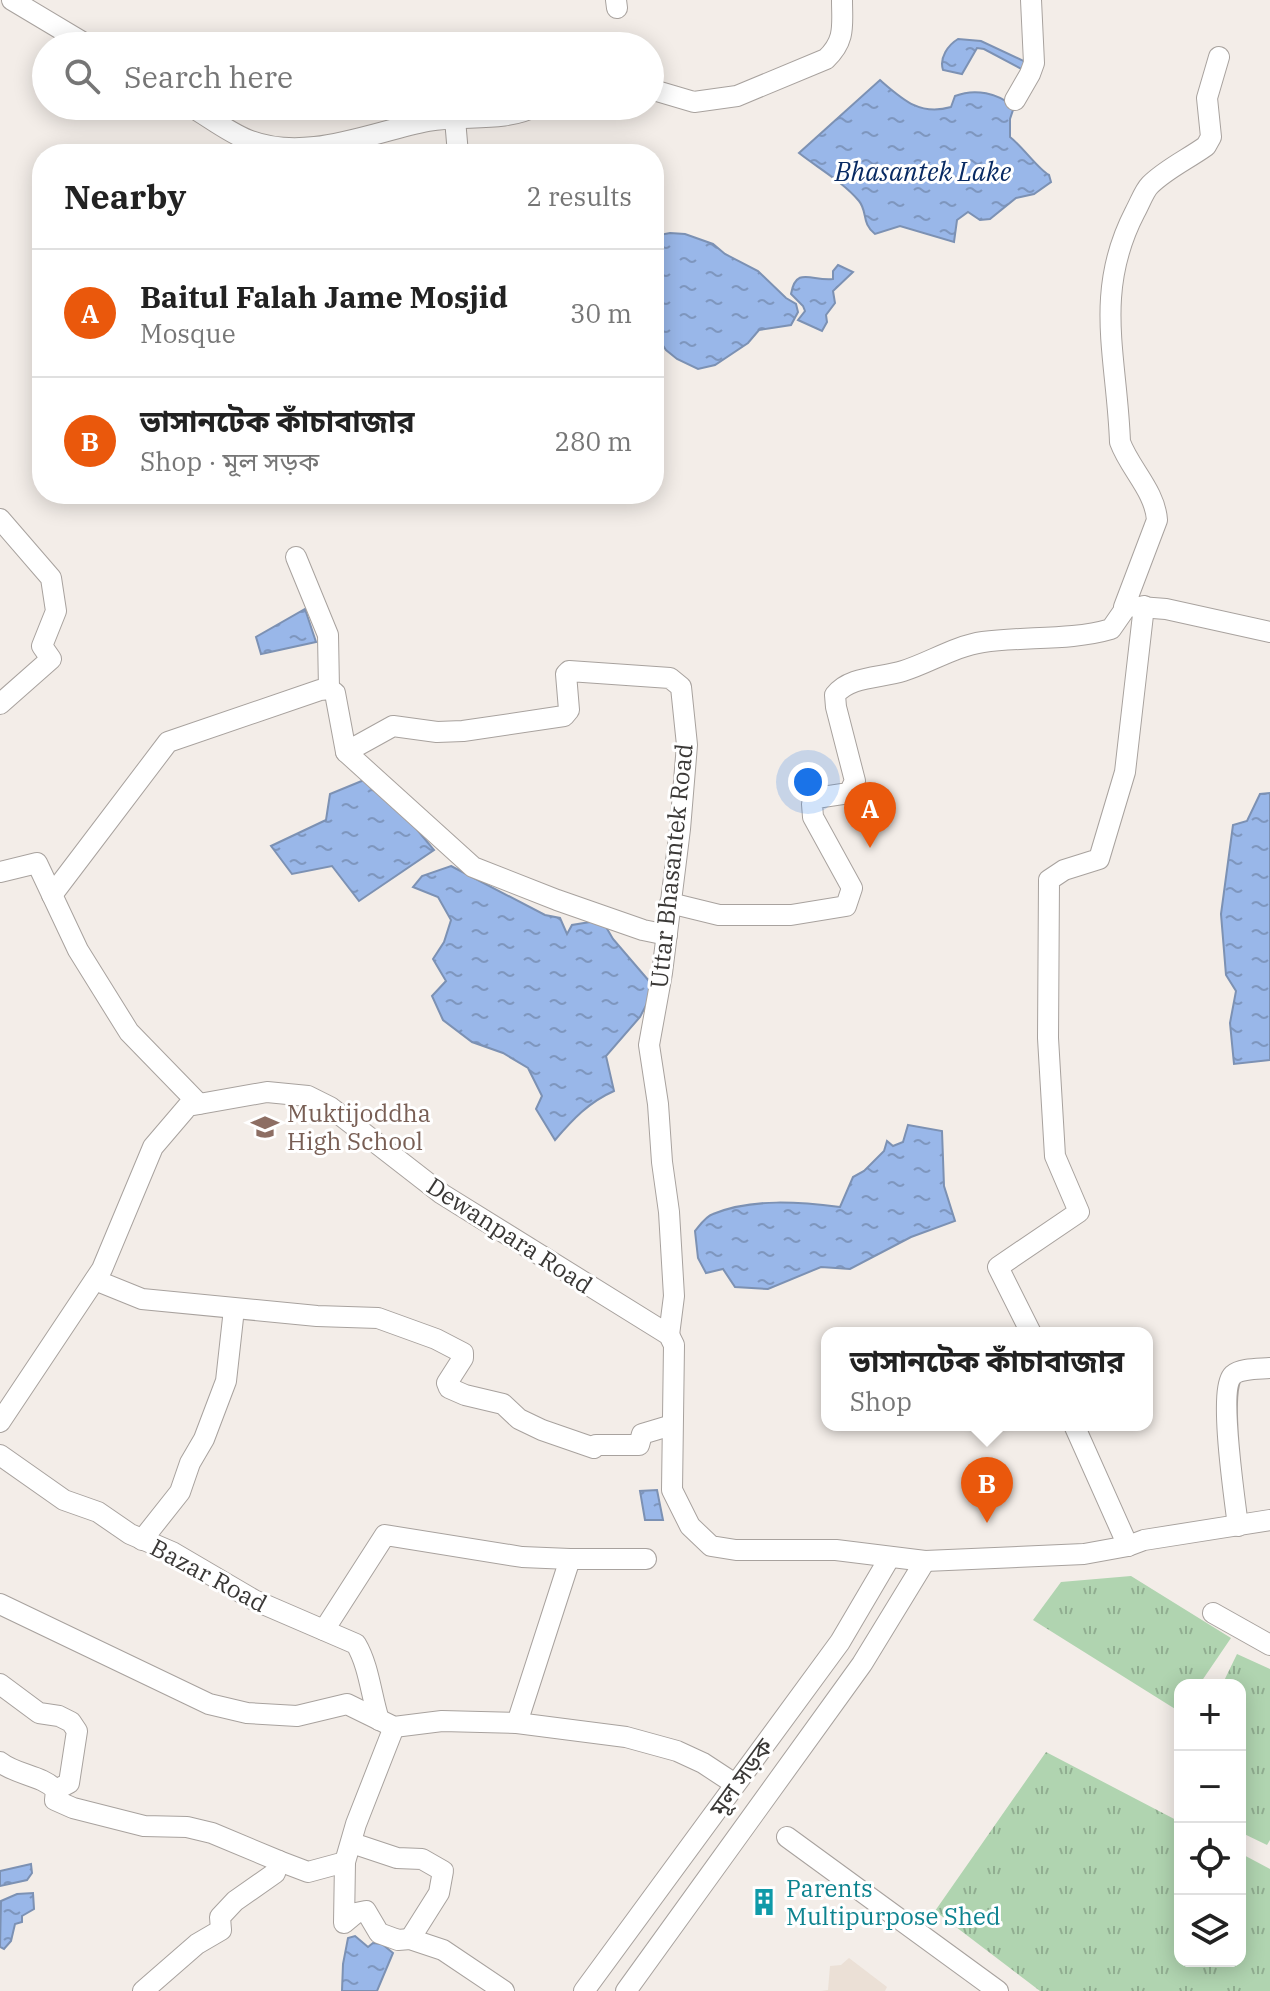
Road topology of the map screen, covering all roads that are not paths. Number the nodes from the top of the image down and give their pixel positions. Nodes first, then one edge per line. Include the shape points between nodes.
1 (12, 0) edge
2 (842, 0) edge
3 (1031, 0) edge
4 (66, 32) edge
5 (1219, 57) dead end
6 (664, 93) edge
7 (1015, 100) dead end
8 (213, 120) edge
9 (429, 120) edge
10 (455, 120) edge
11 (262, 144) edge
12 (325, 144) edge
13 (457, 144) edge
14 (0, 519) edge
15 (296, 557) dead end
16 (1134, 607) junction
17 (1270, 632) edge
18 (329, 689) junction
19 (0, 704) edge
20 (346, 752) junction
21 (0, 872) edge
22 (52, 895) junction
23 (670, 903) junction
24 (667, 935) junction
25 (199, 1104) junction
26 (95, 1280) junction
27 (234, 1309) junction
28 (1028, 1327) edge
29 (669, 1335) junction
30 (1270, 1368) edge
31 (0, 1422) edge
32 (672, 1425) junction
33 (1077, 1431) edge
34 (0, 1455) edge
35 (1270, 1520) edge
36 (1238, 1526) junction
37 (142, 1540) junction
38 (1128, 1546) junction
39 (890, 1557) junction
40 (570, 1559) junction
41 (646, 1559) dead end
42 (925, 1561) junction
43 (0, 1604) edge
44 (1213, 1613) dead end
45 (324, 1630) junction
46 (1270, 1645) edge
47 (0, 1684) edge
48 (386, 1723) junction
49 (517, 1723) junction
50 (0, 1762) edge
51 (735, 1784) junction
52 (56, 1790) junction
53 (787, 1837) dead end
54 (349, 1852) junction
55 (279, 1861) junction
56 (410, 1939) junction
57 (600, 1971) junction
58 (627, 1990) edge
59 (143, 1991) edge
60 (504, 1991) edge
61 (584, 1991) edge
62 (998, 1991) edge

1 - 4 street
2 - 6 street via 842,34 838,48 826,59 737,96 694,102
3 - 7 street via 1034,63
5 - 16 street via 1207,98 1211,137 1206,146 1149,185 1130,222 1110,290 1120,442 1157,520
8 - 11 street
9 - 12 street
10 - 13 street
14 - 19 street via 51,578 56,611 42,646 51,659
15 - 18 street via 328,635
16 - 17 street
16 - 23 street via 1111,629 979,642 840,688 836,707 855,781 849,793 816,798 812,804 813,817 852,888 846,906 791,915 719,915
16 - 28 street via 1125,772 1099,859 1049,880 1048,1038 1055,1156 1079,1212 998,1267
18 - 20 street via 335,693
18 - 22 street via 168,742
20 - 23 street, Uttar Bhasantek Road via 393,726 463,731 564,716 569,710 569,671 670,678 681,687 687,745
20 - 24 street via 473,867
21 - 22 street via 37,863
22 - 25 street via 78,950 129,1032
23 - 24 street, Uttar Bhasantek Road
24 - 29 street, Uttar Bhasantek Road via 649,1045 670,1226 674,1296
25 - 26 street, Dewanpara Road via 188,1106 153,1147
25 - 29 street, Dewanpara Road via 267,1092 308,1096 330,1107 442,1194
26 - 27 street via 142,1299
26 - 31 street, Dewanpara Road
27 - 32 street via 378,1318 411,1329 463,1353 449,1388 503,1404 519,1419 594,1448 639,1445 642,1434
27 - 37 street via 226,1381 204,1439 180,1492
29 - 32 street via 674,1345
30 - 36 street via 1238,1372 1226,1387
32 - 39 street via 672,1490 690,1526 711,1546
33 - 38 street
34 - 37 street, Bazar Road via 64,1500 98,1512
35 - 36 street
36 - 38 street
37 - 45 street, Bazar Road via 254,1600
38 - 42 street via 1084,1554
39 - 42 street
39 - 51 street, মূল সড়ক via 840,1642
40 - 41 street
40 - 45 street via 522,1557 385,1535
40 - 49 street
42 - 58 street, মূল সড়ক via 862,1664
43 - 48 street via 209,1704 297,1716 347,1704
44 - 46 street
45 - 48 street, Bazar Road via 356,1644
47 - 52 street via 39,1713 71,1722 77,1731 69,1783
48 - 49 street
48 - 54 street
49 - 51 street via 605,1732 656,1744 703,1763
50 - 52 street
51 - 57 street, মূল সড়ক
52 - 55 street via 55,1800 73,1808 144,1826 212,1833
53 - 62 street
54 - 55 street via 308,1872
54 - 56 street via 344,1923 366,1911 379,1933
54 - 56 street via 422,1859 443,1871 439,1893
55 - 59 street via 275,1873 220,1917 221,1930
56 - 60 street via 443,1950
57 - 58 street
57 - 61 street, মূল সড়ক

